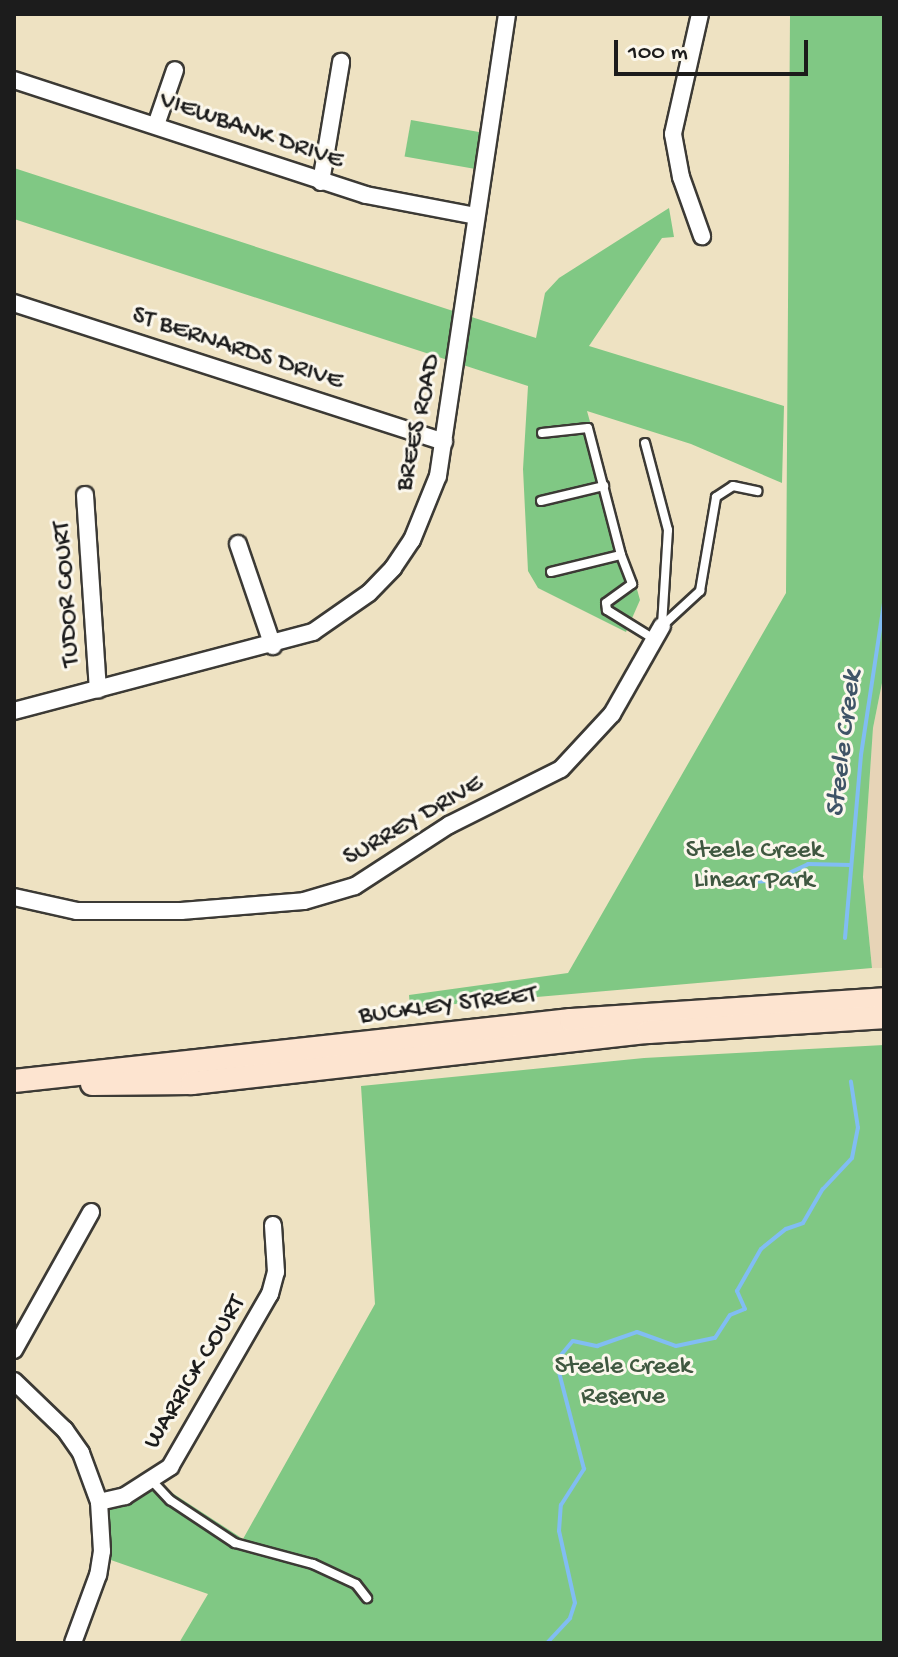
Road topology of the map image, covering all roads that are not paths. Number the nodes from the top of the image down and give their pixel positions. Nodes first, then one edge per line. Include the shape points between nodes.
1 (507, 14) edge
2 (700, 14) edge
3 (341, 62) dead end
4 (175, 70) dead end
5 (14, 80) edge
6 (156, 125) junction
7 (321, 182) junction
8 (476, 216) junction
9 (702, 236) dead end
10 (14, 303) edge
11 (542, 433) dead end
12 (444, 442) junction
13 (645, 443) dead end
14 (604, 486) junction
15 (757, 491) dead end
16 (85, 495) dead end
17 (541, 501) dead end
18 (238, 544) dead end
19 (621, 555) junction
20 (551, 572) dead end
21 (658, 633) junction
22 (273, 646) junction
23 (98, 690) junction
24 (14, 711) edge
25 (14, 897) edge
26 (884, 999) edge
27 (884, 1017) edge
28 (16, 1081) edge
29 (91, 1212) dead end
30 (273, 1225) dead end
31 (14, 1350) edge
32 (14, 1381) edge
33 (153, 1482) junction
34 (99, 1502) junction
35 (367, 1598) dead end
36 (73, 1643) edge

1 - 8 street, BREES ROAD
2 - 9 street via 673,134 681,177
3 - 7 street
4 - 6 street
5 - 6 street, VIEWBANK DRIVE
6 - 7 street, VIEWBANK DRIVE
7 - 8 street, VIEWBANK DRIVE
8 - 12 street, BREES ROAD
10 - 12 street, ST BERNARDS DRIVE
11 - 14 lane via 588,428
12 - 22 street, BREES ROAD via 427,506 393,568 342,614
13 - 21 lane via 668,530
14 - 17 lane
14 - 19 lane
15 - 21 lane via 733,486 716,497 700,591
16 - 23 street, TUDOR COURT
18 - 22 street
19 - 20 lane
19 - 21 lane via 632,584 606,603 607,610
21 - 25 street, SURREY DRIVE via 612,714 561,769 449,825 355,886 304,901 181,911 77,911
22 - 23 street, BREES ROAD
23 - 24 street, BREES ROAD
26 - 28 main road, BUCKLEY STREET via 571,1020
27 - 28 main road, BUCKLEY STREET via 648,1032 192,1083
29 - 31 street
30 - 33 street, WARRICK COURT via 276,1272 270,1294 170,1467
32 - 34 street via 65,1430 81,1453
33 - 34 street, WARRICK COURT
33 - 35 lane via 170,1500 235,1543 313,1564 356,1584
34 - 36 street via 102,1551 93,1601

